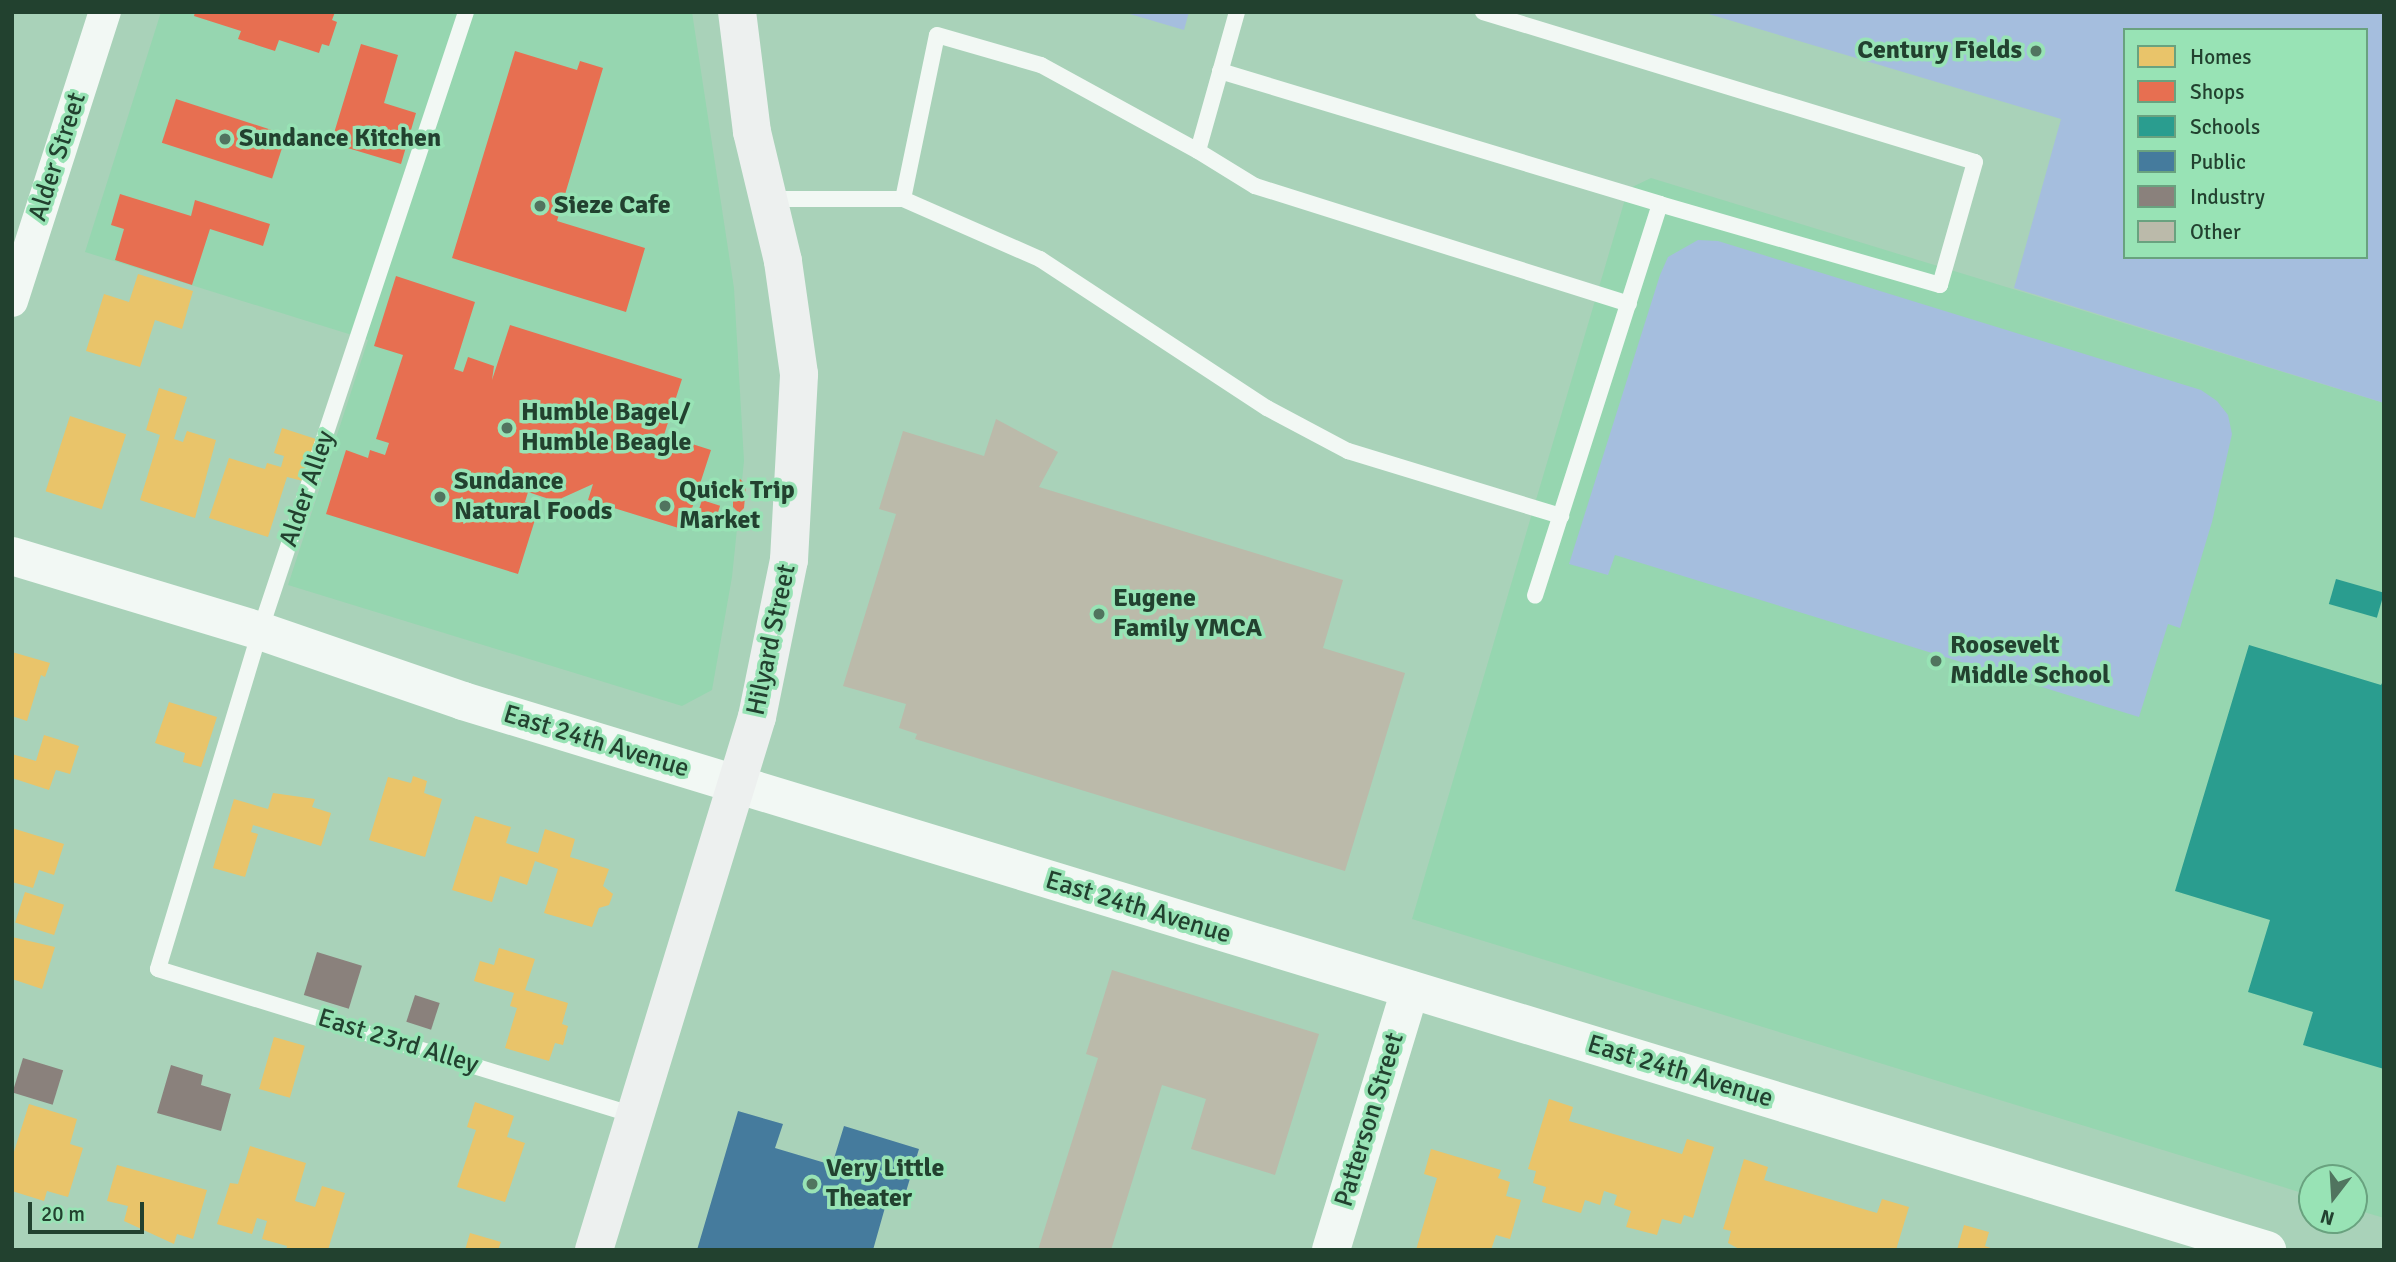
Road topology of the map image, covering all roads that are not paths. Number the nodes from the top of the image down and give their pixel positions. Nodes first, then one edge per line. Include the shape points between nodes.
1 (105, 12) edge
2 (466, 12) edge
3 (737, 12) edge
4 (1237, 12) edge
5 (1483, 12) edge
6 (1220, 71) junction
7 (1198, 151) junction
8 (769, 199) junction
9 (903, 199) junction
10 (1660, 204) junction
11 (12, 301) edge
12 (1629, 304) junction
13 (1561, 516) junction
14 (12, 556) edge
15 (1535, 596) dead end
16 (260, 631) junction
17 (737, 785) junction
18 (158, 969) joint
19 (1410, 990) junction
20 (638, 1116) junction
21 (595, 1249) edge
22 (1331, 1250) edge
23 (2267, 1250) edge

1 - 11 street, Alder Street
2 - 16 lane, Alder Alley
3 - 8 main road, Hilyard Street via 752,132
4 - 6 lane
5 - 10 lane via 1975,162 1940,285
6 - 7 lane
6 - 10 lane
7 - 9 lane via 1041,65 937,35
7 - 12 lane via 1255,186
8 - 9 lane
8 - 17 main road, Hilyard Street via 799,374 796,487 782,607
9 - 13 lane via 1040,259 1267,408 1348,451
10 - 12 lane
12 - 13 lane
13 - 15 lane
14 - 16 street, East 24th Avenue
16 - 17 street, East 24th Avenue via 463,701
16 - 18 lane, Alder Alley
17 - 19 street, East 24th Avenue
17 - 20 main road, Hilyard Street
18 - 20 lane, East 23rd Alley
19 - 22 street, Patterson Street
19 - 23 street, East 24th Avenue
20 - 21 main road, Hilyard Street

